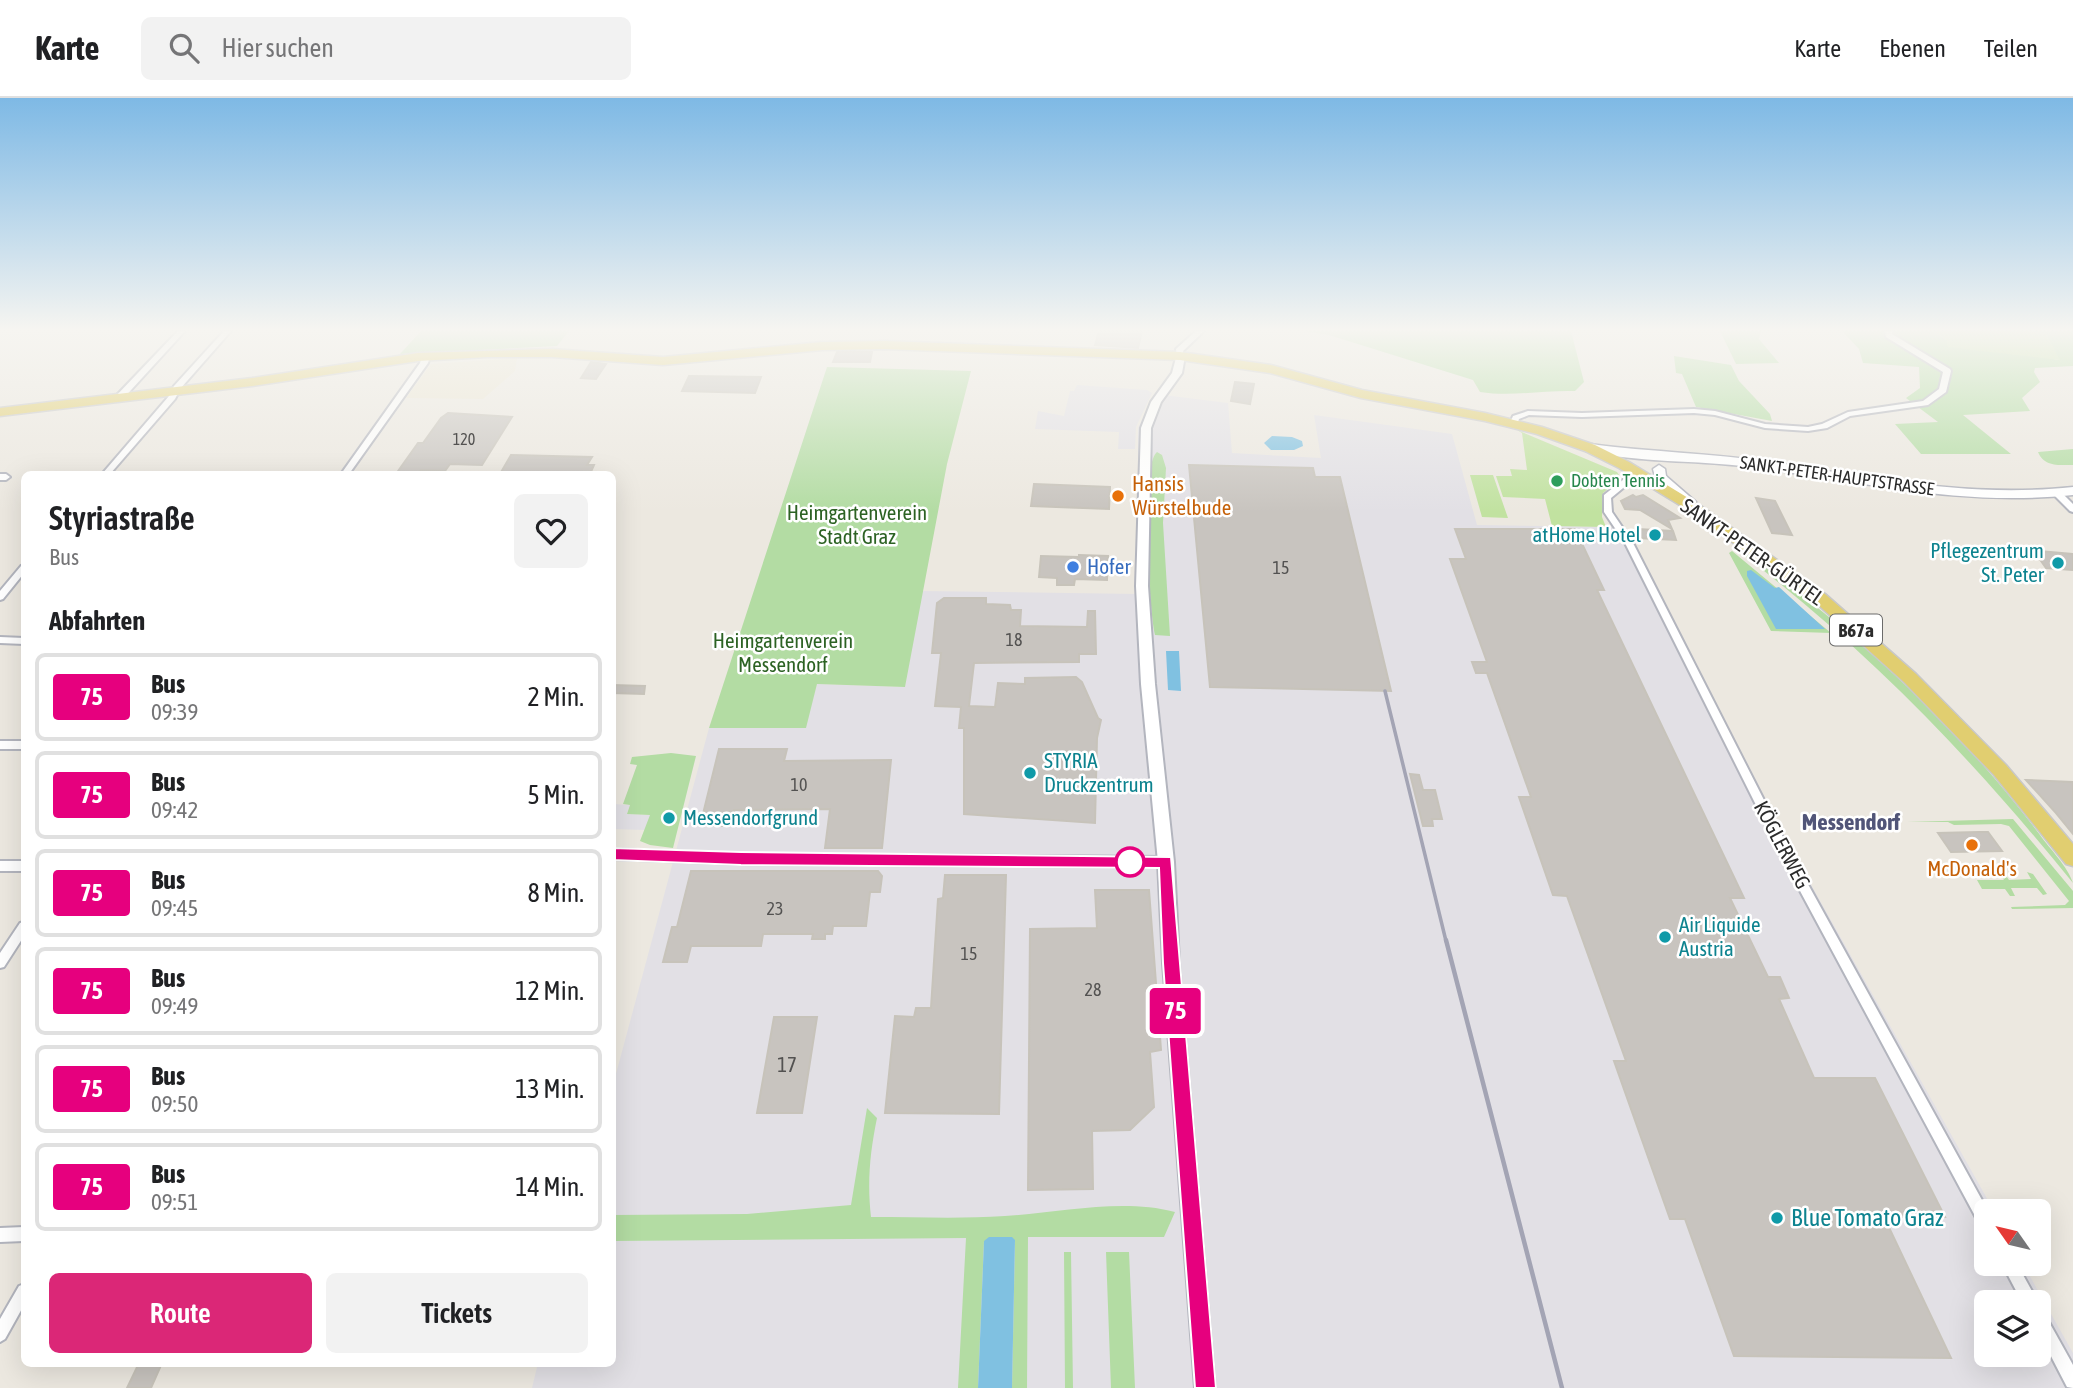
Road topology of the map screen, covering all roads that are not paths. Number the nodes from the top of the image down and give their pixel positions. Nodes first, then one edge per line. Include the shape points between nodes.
1 (125, 391) edge
2 (181, 391) edge
3 (404, 391) edge
4 (1164, 391) edge
5 (1353, 391) edge
6 (1941, 391) edge
7 (175, 392) junction
8 (118, 399) junction
9 (0, 412) edge
10 (1514, 423) junction
11 (1590, 448) junction
12 (1679, 457) junction
13 (1659, 469) junction
14 (109, 471) edge
15 (347, 471) edge
16 (1636, 474) junction
17 (2073, 491) edge
18 (2057, 494) junction
19 (1693, 507) junction
20 (2073, 509) edge
21 (21, 572) edge
22 (0, 597) edge
23 (0, 640) edge
24 (21, 640) edge
25 (0, 745) edge
26 (21, 745) edge
27 (616, 854) edge
28 (2073, 858) edge
29 (1166, 862) junction
30 (0, 866) edge
31 (21, 866) edge
32 (21, 931) edge
33 (0, 962) edge
34 (1974, 1200) edge
35 (21, 1234) edge
36 (0, 1235) edge
37 (21, 1296) edge
38 (0, 1334) edge
39 (2051, 1340) edge
40 (2073, 1381) edge
41 (1205, 1388) edge

1 - 8 street
2 - 7 main road, SANKT-PETER-HAUPTSTRASSE / B67a
3 - 15 street
4 - 29 street via 1146,428 1142,586
5 - 10 main road, SANKT-PETER-HAUPTSTRASSE / B67a
6 - 10 street via 1925,402 1848,414 1808,429 1765,426 1694,411 1538,413 1516,418
7 - 8 main road, SANKT-PETER-HAUPTSTRASSE / B67a
7 - 14 street
8 - 9 main road, SANKT-PETER-HAUPTSTRASSE / B67a
10 - 11 main road, SANKT-PETER-HAUPTSTRASSE / B67a
11 - 12 main road, SANKT-PETER-HAUPTSTRASSE
11 - 16 main road, SANKT-PETER-GÜRTEL / B67a
12 - 13 main road via 1681,461
12 - 16 main road, SANKT-PETER-HAUPTSTRASSE
12 - 18 main road, SANKT-PETER-HAUPTSTRASSE via 1770,466 1890,487
13 - 16 main road
13 - 19 main road via 1660,477
16 - 19 main road, SANKT-PETER-GÜRTEL / B67a
16 - 34 street, KÖGLERWEG via 1607,497 1608,512 1629,543 1789,860
17 - 18 main road, SANKT-PETER-HAUPTSTRASSE
18 - 20 street
19 - 28 main road, SANKT-PETER-GÜRTEL / B67a via 1812,592 1910,678 2000,770
21 - 22 street
23 - 24 street
25 - 26 street
27 - 29 street
29 - 41 street
30 - 31 street
32 - 33 street
35 - 36 street
37 - 38 street
39 - 40 street

